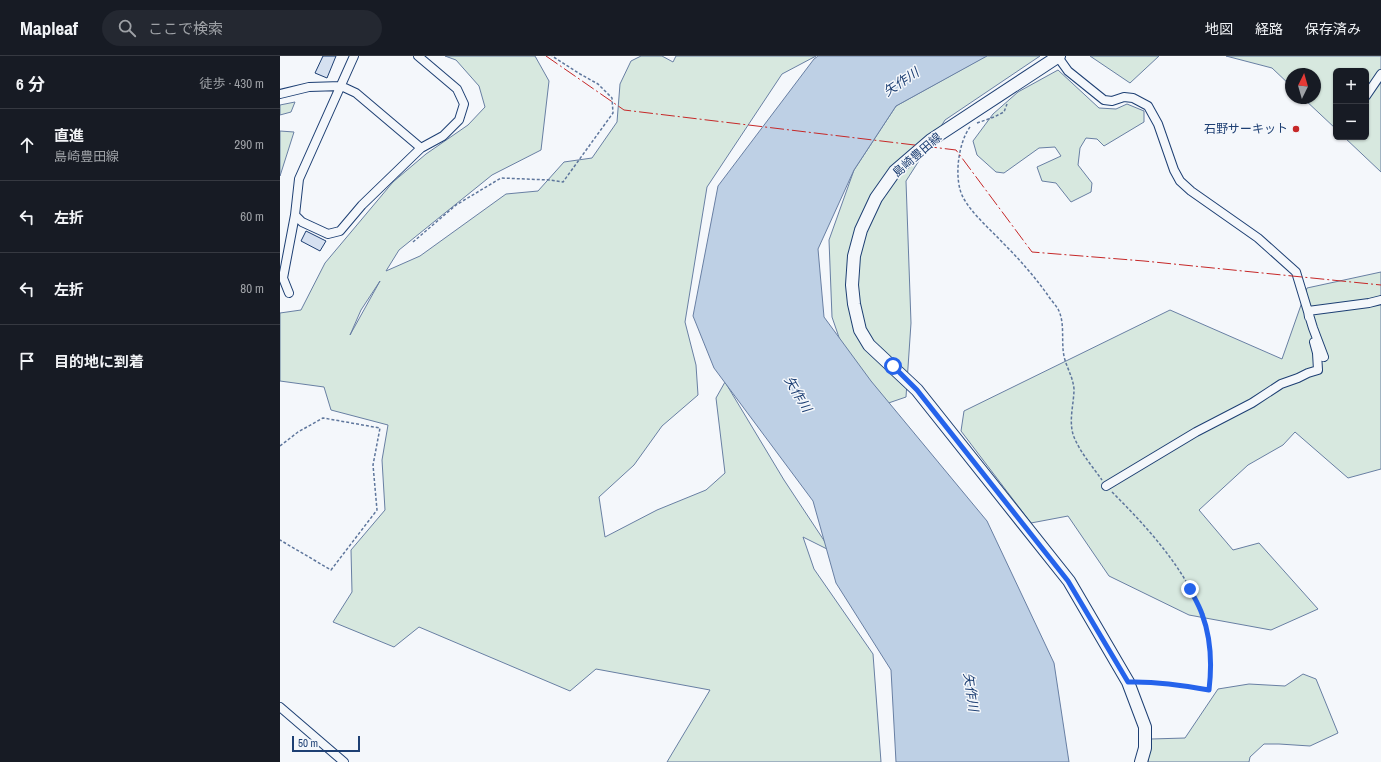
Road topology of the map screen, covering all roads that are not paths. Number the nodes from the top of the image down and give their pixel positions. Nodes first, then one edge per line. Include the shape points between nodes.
1 (354, 56) edge
2 (418, 56) edge
3 (1059, 57) edge
4 (1381, 74) edge
5 (341, 86) junction
6 (1369, 92) edge
7 (280, 94) edge
8 (421, 148) junction
9 (295, 215) junction
10 (289, 293) dead end
11 (1381, 300) edge
12 (1324, 357) dead end
13 (1106, 486) road end
14 (280, 707) edge
15 (344, 762) edge
16 (1141, 762) edge

1 - 5 street
2 - 8 street via 456,89 464,104 459,120 443,136
3 - 12 street via 1068,71 1104,100 1133,98 1148,106 1158,124 1180,181 1258,238 1296,272
3 - 16 main road, 島崎豊田線 via 931,140 895,172 876,198 861,230 854,256 854,304 860,330 869,344 917,390 1068,581 1128,682 1145,728 1145,748
4 - 6 street
5 - 7 street via 309,88
5 - 8 street via 356,92
5 - 9 street via 299,178
8 - 9 street via 362,205 340,231 328,234 302,222
9 - 10 street via 283,278
11 - 13 street via 1308,311 1318,370 1281,384
14 - 15 street

